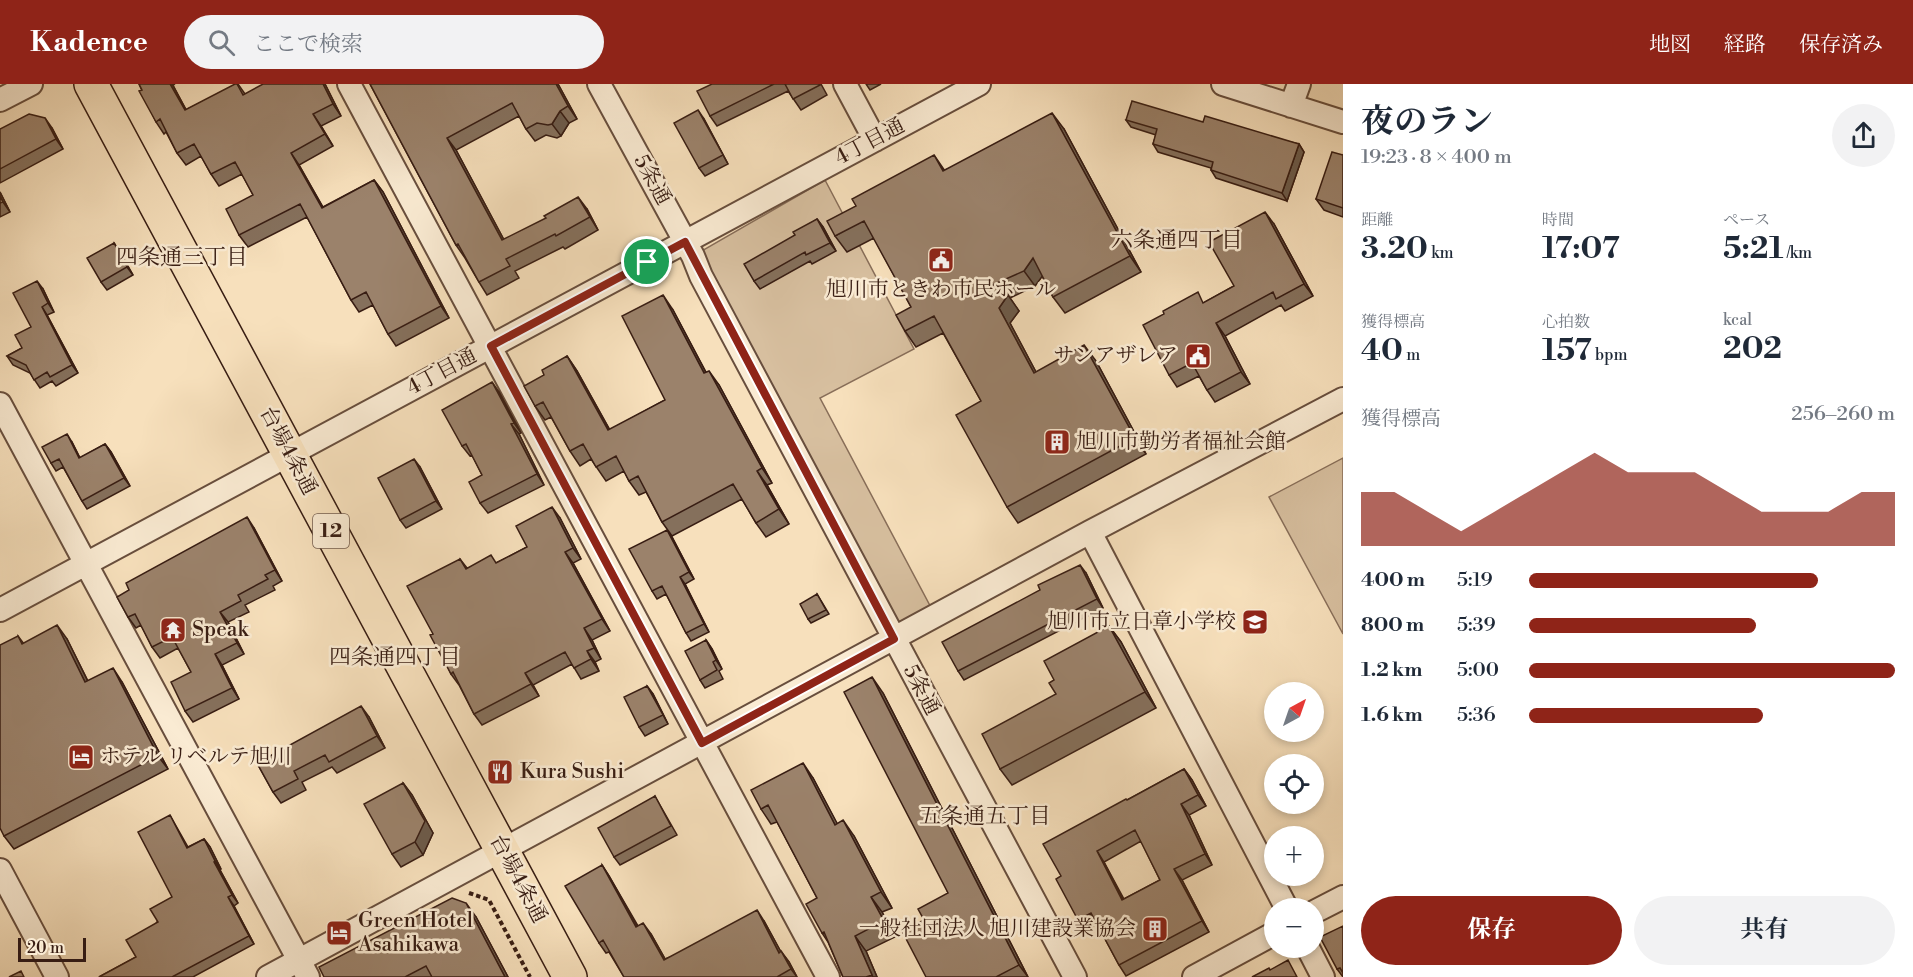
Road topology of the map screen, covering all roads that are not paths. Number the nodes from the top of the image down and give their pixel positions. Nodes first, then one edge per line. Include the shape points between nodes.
1 (31, 84) edge
2 (91, 84) edge
3 (349, 84) edge
4 (599, 84) edge
5 (845, 84) edge
6 (979, 84) edge
7 (1223, 84) edge
8 (1299, 84) edge
9 (0, 100) edge
10 (1292, 106) junction
11 (1343, 122) edge
12 (875, 140) junction
13 (685, 242) junction
14 (491, 346) junction
15 (1343, 399) edge
16 (0, 404) edge
17 (290, 454) junction
18 (1090, 532) junction
19 (86, 564) junction
20 (0, 610) edge
21 (894, 639) junction
22 (702, 743) junction
23 (502, 850) junction
24 (0, 870) edge
25 (1343, 897) edge
26 (1281, 898) edge
27 (1324, 907) edge
28 (1264, 939) edge
29 (1313, 958) edge
30 (303, 968) edge
31 (57, 977) edge
32 (267, 977) edge
33 (570, 977) edge
34 (828, 977) edge
35 (1075, 977) edge
36 (1194, 977) edge
37 (1323, 977) edge

1 - 9 street
2 - 17 highway, 台場4条通 / 12
3 - 14 street
4 - 13 street, 5条通
5 - 12 street
6 - 12 street, 4丁目通
7 - 10 street
8 - 10 street
10 - 11 street
12 - 13 street, 4丁目通
13 - 14 street, 4丁目通
13 - 21 street, 5条通
14 - 17 street, 4丁目通
14 - 22 street
15 - 18 street
16 - 19 street
17 - 19 street, 4丁目通
17 - 23 highway, 台場4条通 / 12
18 - 21 street
18 - 26 street
19 - 20 street, 4丁目通
19 - 30 street
21 - 22 street
21 - 35 street, 5条通
22 - 23 street
22 - 34 street
23 - 30 street
23 - 33 highway, 台場4条通 / 12
24 - 31 street
25 - 27 street
28 - 36 street
29 - 37 street
30 - 32 street

